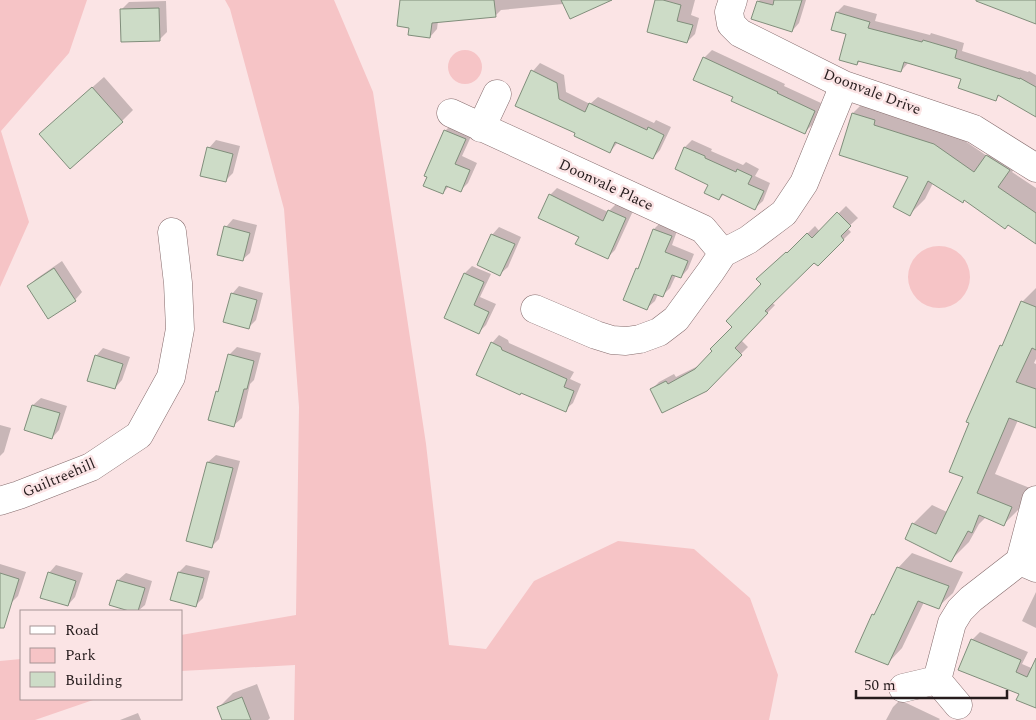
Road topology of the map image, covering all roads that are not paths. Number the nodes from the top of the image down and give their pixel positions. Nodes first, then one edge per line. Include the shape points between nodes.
1 (733, 0) edge
2 (844, 86) junction
3 (497, 94) dead end
4 (451, 113) dead end
5 (481, 128) junction
6 (1036, 168) edge
7 (172, 232) dead end
8 (723, 253) junction
9 (535, 309) dead end
10 (1036, 500) edge
11 (0, 501) edge
12 (1028, 564) edge
13 (937, 680) junction
14 (903, 688) dead end
15 (958, 705) dead end

1 - 2 street, Doonvale Drive via 729,12 731,24 740,33
2 - 6 street, Doonvale Drive via 974,129
2 - 8 street via 804,183 784,213 748,240
3 - 5 street
4 - 5 street, Doonvale Place
5 - 8 street, Doonvale Place via 703,229
7 - 11 street, Guiltreehill via 180,329 171,378 139,435 91,467
8 - 9 street via 676,319 659,332 640,339 612,340
10 - 12 street
12 - 13 street via 971,599 960,610 952,623
13 - 14 street
13 - 15 street

